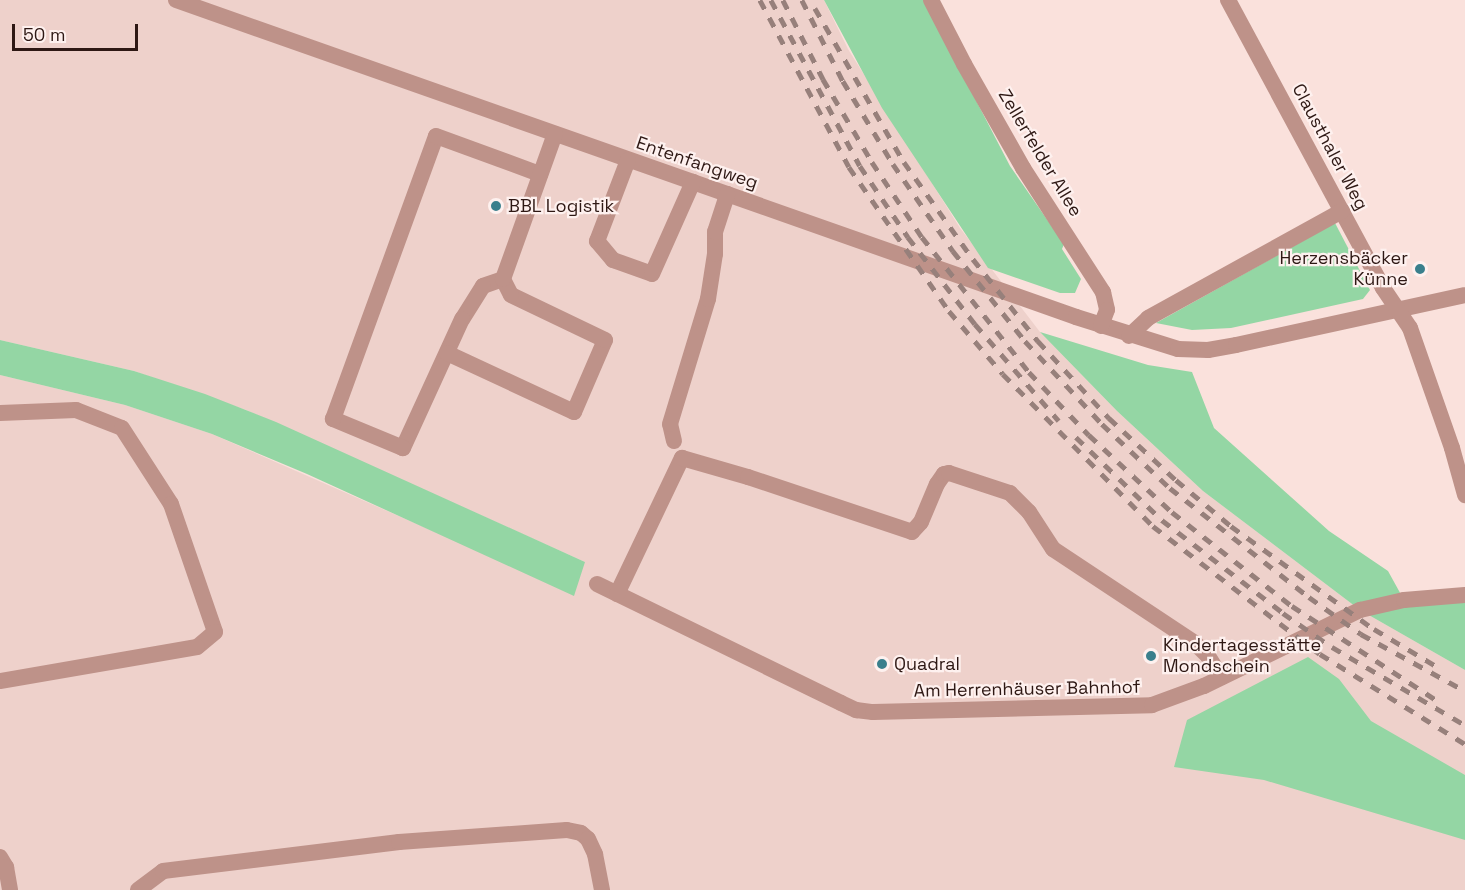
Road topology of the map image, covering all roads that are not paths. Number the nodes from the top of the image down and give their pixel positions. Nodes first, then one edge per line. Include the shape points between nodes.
1 (176, 0) edge
2 (932, 0) edge
3 (1228, 0) edge
4 (555, 134) junction
5 (628, 160) junction
6 (540, 174) junction
7 (693, 182) junction
8 (727, 194) junction
9 (1342, 212) junction
10 (503, 279) junction
11 (1465, 295) edge
12 (1398, 311) junction
13 (1101, 326) junction
14 (1129, 336) junction
15 (447, 353) junction
16 (0, 413) edge
17 (674, 441) dead end
18 (1465, 495) edge
19 (597, 584) dead end
20 (617, 594) junction
21 (1465, 595) edge
22 (1221, 677) junction
23 (0, 681) edge
24 (0, 857) edge
25 (10, 890) edge
26 (138, 890) edge
27 (602, 890) edge

1 - 4 street, Entenfangweg
2 - 13 street, Zellerfelder Allee via 1023,168 1103,292 1107,310
3 - 9 street, Clausthaler Weg
4 - 5 street, Entenfangweg
4 - 6 street
5 - 7 street, Entenfangweg
5 - 7 street via 597,241 613,260 652,274
6 - 10 street
6 - 15 street via 436,136 333,420 403,448
7 - 8 street, Entenfangweg
8 - 13 street, Entenfangweg
8 - 17 street via 715,232 708,299 670,424
9 - 12 street, Clausthaler Weg
9 - 14 street via 1148,318
10 - 15 street via 483,286
10 - 15 street via 511,295 605,340 574,412
11 - 12 street, Entenfangweg
12 - 14 street, Entenfangweg via 1208,350 1178,349
12 - 18 street, Clausthaler Weg via 1413,336
13 - 14 street, Entenfangweg
16 - 23 street via 76,410 122,428 171,504 215,632 197,647
19 - 20 street, Am Herrenhäuser Bahnhof
20 - 22 street, Am Herrenhäuser Bahnhof via 849,706 873,712 1152,705
20 - 22 street via 682,459 912,532 921,522 944,474 949,472 1010,493 1029,512 1053,549 1195,643
21 - 22 street, Am Herrenhäuser Bahnhof via 1404,600 1360,610
24 - 25 street
26 - 27 street via 163,871 399,842 567,830 588,839

